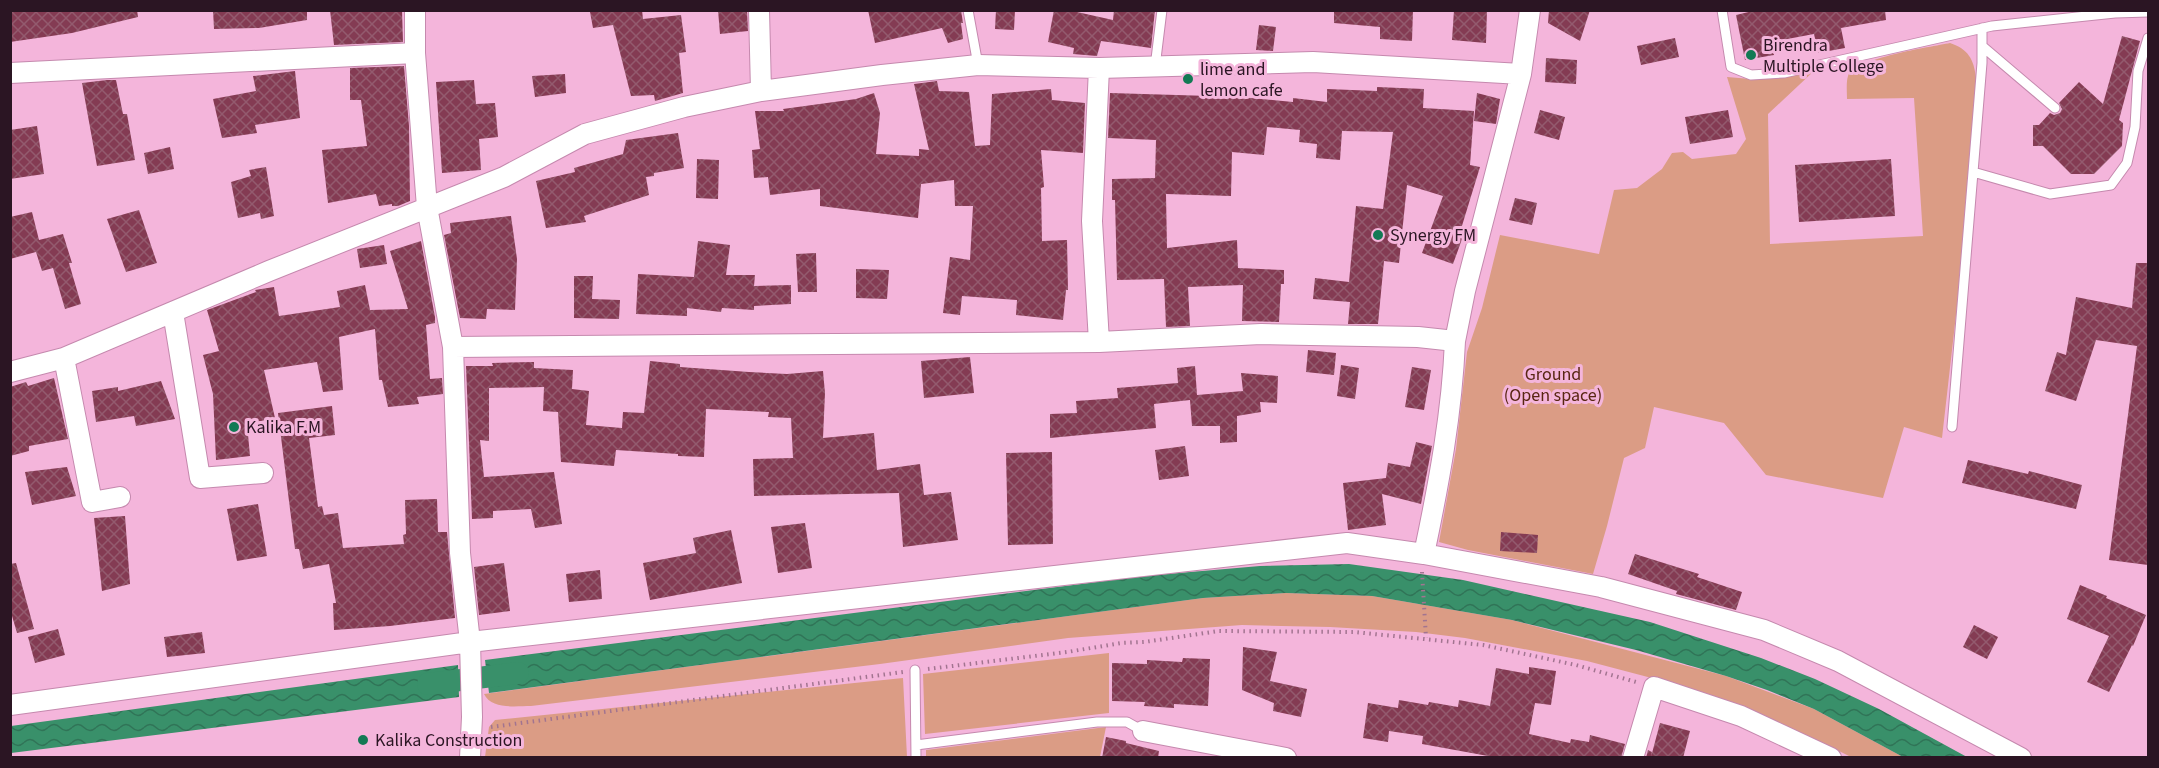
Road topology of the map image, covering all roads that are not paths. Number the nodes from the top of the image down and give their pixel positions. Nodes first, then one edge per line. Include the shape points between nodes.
1 (415, 10) edge
2 (759, 10) edge
3 (968, 10) edge
4 (1162, 10) edge
5 (1530, 10) edge
6 (1722, 10) edge
7 (2148, 12) edge
8 (1982, 28) junction
9 (2148, 38) edge
10 (1982, 46) junction
11 (415, 53) junction
12 (978, 65) junction
13 (1155, 67) junction
14 (1099, 68) junction
15 (10, 73) edge
16 (1521, 74) junction
17 (760, 91) junction
18 (2055, 108) dead end
19 (1973, 172) junction
20 (427, 207) junction
21 (173, 312) junction
22 (1455, 341) junction
23 (1099, 342) junction
24 (453, 347) junction
25 (64, 358) junction
26 (10, 372) edge
27 (1952, 427) dead end
28 (263, 473) dead end
29 (120, 497) dead end
30 (1424, 554) junction
31 (470, 647) junction
32 (915, 670) road end
33 (10, 705) edge
34 (1143, 732) joint
35 (916, 745) junction
36 (1824, 756) edge
37 (470, 758) edge
38 (916, 758) edge
39 (1286, 758) edge
40 (1634, 758) edge
41 (2021, 758) edge

1 - 11 street
2 - 17 street
3 - 12 lane
4 - 13 lane
5 - 16 street
6 - 8 lane via 1731,67 1750,75 1784,73
7 - 8 lane
8 - 10 lane
9 - 19 lane via 2138,71 2135,127 2127,163 2111,185 2050,194
10 - 18 lane
10 - 19 lane
11 - 15 street
11 - 20 street
12 - 14 street
12 - 17 street
13 - 14 street
13 - 16 street via 1312,63
14 - 23 street via 1092,221
16 - 22 street
17 - 20 street via 684,106 585,134 504,177
19 - 27 lane
20 - 21 street
20 - 24 street
21 - 25 street
21 - 28 street via 200,478
22 - 23 street via 1261,334
22 - 30 street via 1444,456
23 - 24 street
24 - 31 street via 460,553
25 - 26 street
25 - 29 street via 92,502
30 - 31 street via 1347,543
30 - 41 street via 1601,587 1764,630 1838,661
31 - 33 street
31 - 37 street
32 - 35 lane
34 - 35 lane via 1127,722 1096,722
34 - 39 street
35 - 38 lane
36 - 40 street via 1741,716 1654,687

